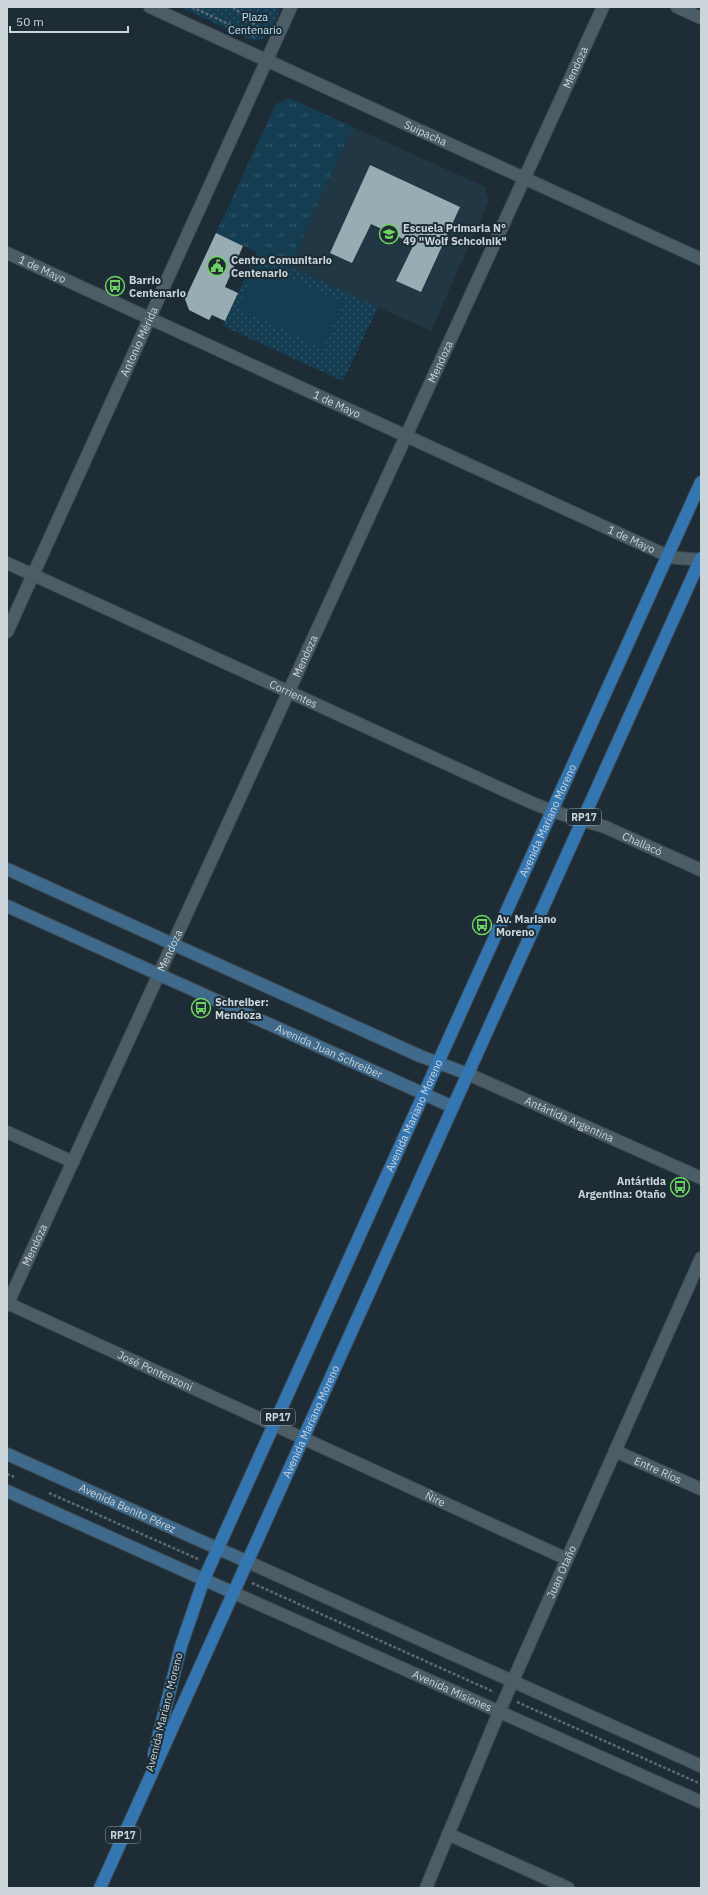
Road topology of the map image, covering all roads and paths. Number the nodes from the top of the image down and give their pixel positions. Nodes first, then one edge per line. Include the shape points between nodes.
1 (150, 7) edge
2 (192, 7) edge
3 (233, 7) edge
4 (291, 7) edge
5 (603, 7) edge
6 (677, 7) edge
7 (701, 18) edge
8 (267, 26) dead end
9 (264, 32) junction
10 (267, 61) junction
11 (525, 178) junction
12 (7, 253) edge
13 (701, 259) edge
14 (150, 319) junction
15 (406, 436) junction
16 (701, 482) edge
17 (668, 556) junction
18 (701, 560) edge
19 (7, 563) edge
20 (33, 575) junction
21 (7, 632) edge
22 (289, 692) junction
23 (552, 811) junction
24 (583, 820) junction
25 (7, 869) edge
26 (701, 870) edge
27 (7, 906) edge
28 (173, 944) junction
29 (159, 974) junction
30 (438, 1063) junction
31 (468, 1074) junction
32 (424, 1094) junction
33 (453, 1107) junction
34 (7, 1132) edge
35 (73, 1162) junction
36 (701, 1178) edge
37 (701, 1258) edge
38 (7, 1303) edge
39 (274, 1425) junction
40 (304, 1438) junction
41 (615, 1451) junction
42 (7, 1454) edge
43 (7, 1474) edge
44 (14, 1478) dead end
45 (701, 1488) edge
46 (43, 1490) dead end
47 (7, 1491) edge
48 (218, 1549) junction
49 (567, 1559) junction
50 (248, 1562) junction
51 (210, 1565) junction
52 (240, 1578) junction
53 (204, 1579) junction
54 (234, 1593) junction
55 (513, 1681) junction
56 (506, 1697) junction
57 (499, 1712) junction
58 (701, 1766) edge
59 (147, 1782) junction
60 (701, 1784) edge
61 (701, 1802) edge
62 (448, 1834) junction
63 (100, 1888) edge
64 (426, 1888) edge
65 (568, 1888) edge

1 - 10 street, Suipacha
2 - 9 path via 254,36
3 - 9 path
4 - 10 street, Antonio Mérida
5 - 11 street, Mendoza
6 - 7 street
8 - 9 path
10 - 11 street, Suipacha
10 - 14 street, Antonio Mérida
11 - 13 street, Suipacha
11 - 15 street, Mendoza
12 - 14 street, 1 de Mayo
14 - 15 street, 1 de Mayo
14 - 20 street, Antonio Mérida
15 - 17 street, 1 de Mayo
15 - 22 street, Mendoza
16 - 17 main road, Avenida Mariano Moreno / RP17
17 - 18 street, 1 de Mayo
17 - 23 main road, Avenida Mariano Moreno / RP17
18 - 24 main road, Avenida Mariano Moreno / RP17
19 - 20 street, Corrientes
20 - 21 street, Antonio Mérida
20 - 22 street, Corrientes
22 - 23 street, Corrientes
22 - 28 street, Mendoza
23 - 24 street, Corrientes
23 - 30 main road, Avenida Mariano Moreno / RP17
24 - 26 street, Challacó via 605,827
24 - 31 main road, Avenida Mariano Moreno / RP17
25 - 28 main road
27 - 29 main road, Avenida Juan Schreiber
28 - 29 street, Mendoza
28 - 30 main road
29 - 32 main road, Avenida Juan Schreiber
29 - 35 street, Mendoza
30 - 31 main road, Antártida Argentina
30 - 32 main road, Avenida Mariano Moreno / RP17
31 - 33 main road, Avenida Mariano Moreno / RP17
31 - 36 street, Antártida Argentina
32 - 33 main road, Avenida Juan Schreiber
32 - 39 main road, Avenida Mariano Moreno / RP17
33 - 40 main road, Avenida Mariano Moreno / RP17
34 - 35 street
35 - 38 street, Mendoza
37 - 41 street, Juan Otaño
38 - 39 street, José Pontenzoni
39 - 40 street, José Pontenzoni
39 - 48 main road, Avenida Mariano Moreno / RP17
40 - 49 street, Ñire
40 - 50 main road, Avenida Mariano Moreno / RP17
41 - 45 street, Entre Ríos
41 - 49 street, Juan Otaño
42 - 48 main road, Avenida Benito Pérez
43 - 44 path
46 - 51 path
47 - 53 main road
48 - 50 main road, Avenida Benito Pérez
48 - 51 main road, Avenida Mariano Moreno / RP17
49 - 55 street, Juan Otaño
50 - 52 main road, Avenida Mariano Moreno / RP17
50 - 55 street
51 - 53 main road, Avenida Mariano Moreno / RP17
52 - 54 main road, Avenida Mariano Moreno / RP17
52 - 56 path
53 - 54 main road, Avenida Misiones
53 - 59 main road, Avenida Mariano Moreno / RP17 via 179,1653
54 - 57 street, Avenida Misiones
54 - 59 main road, Avenida Mariano Moreno / RP17
55 - 56 street, Juan Otaño
55 - 58 street
56 - 57 street, Juan Otaño
56 - 60 path
57 - 61 street, Avenida Misiones
57 - 62 street, Juan Otaño
59 - 63 main road, RP17
62 - 64 street, Juan Otaño
62 - 65 street

